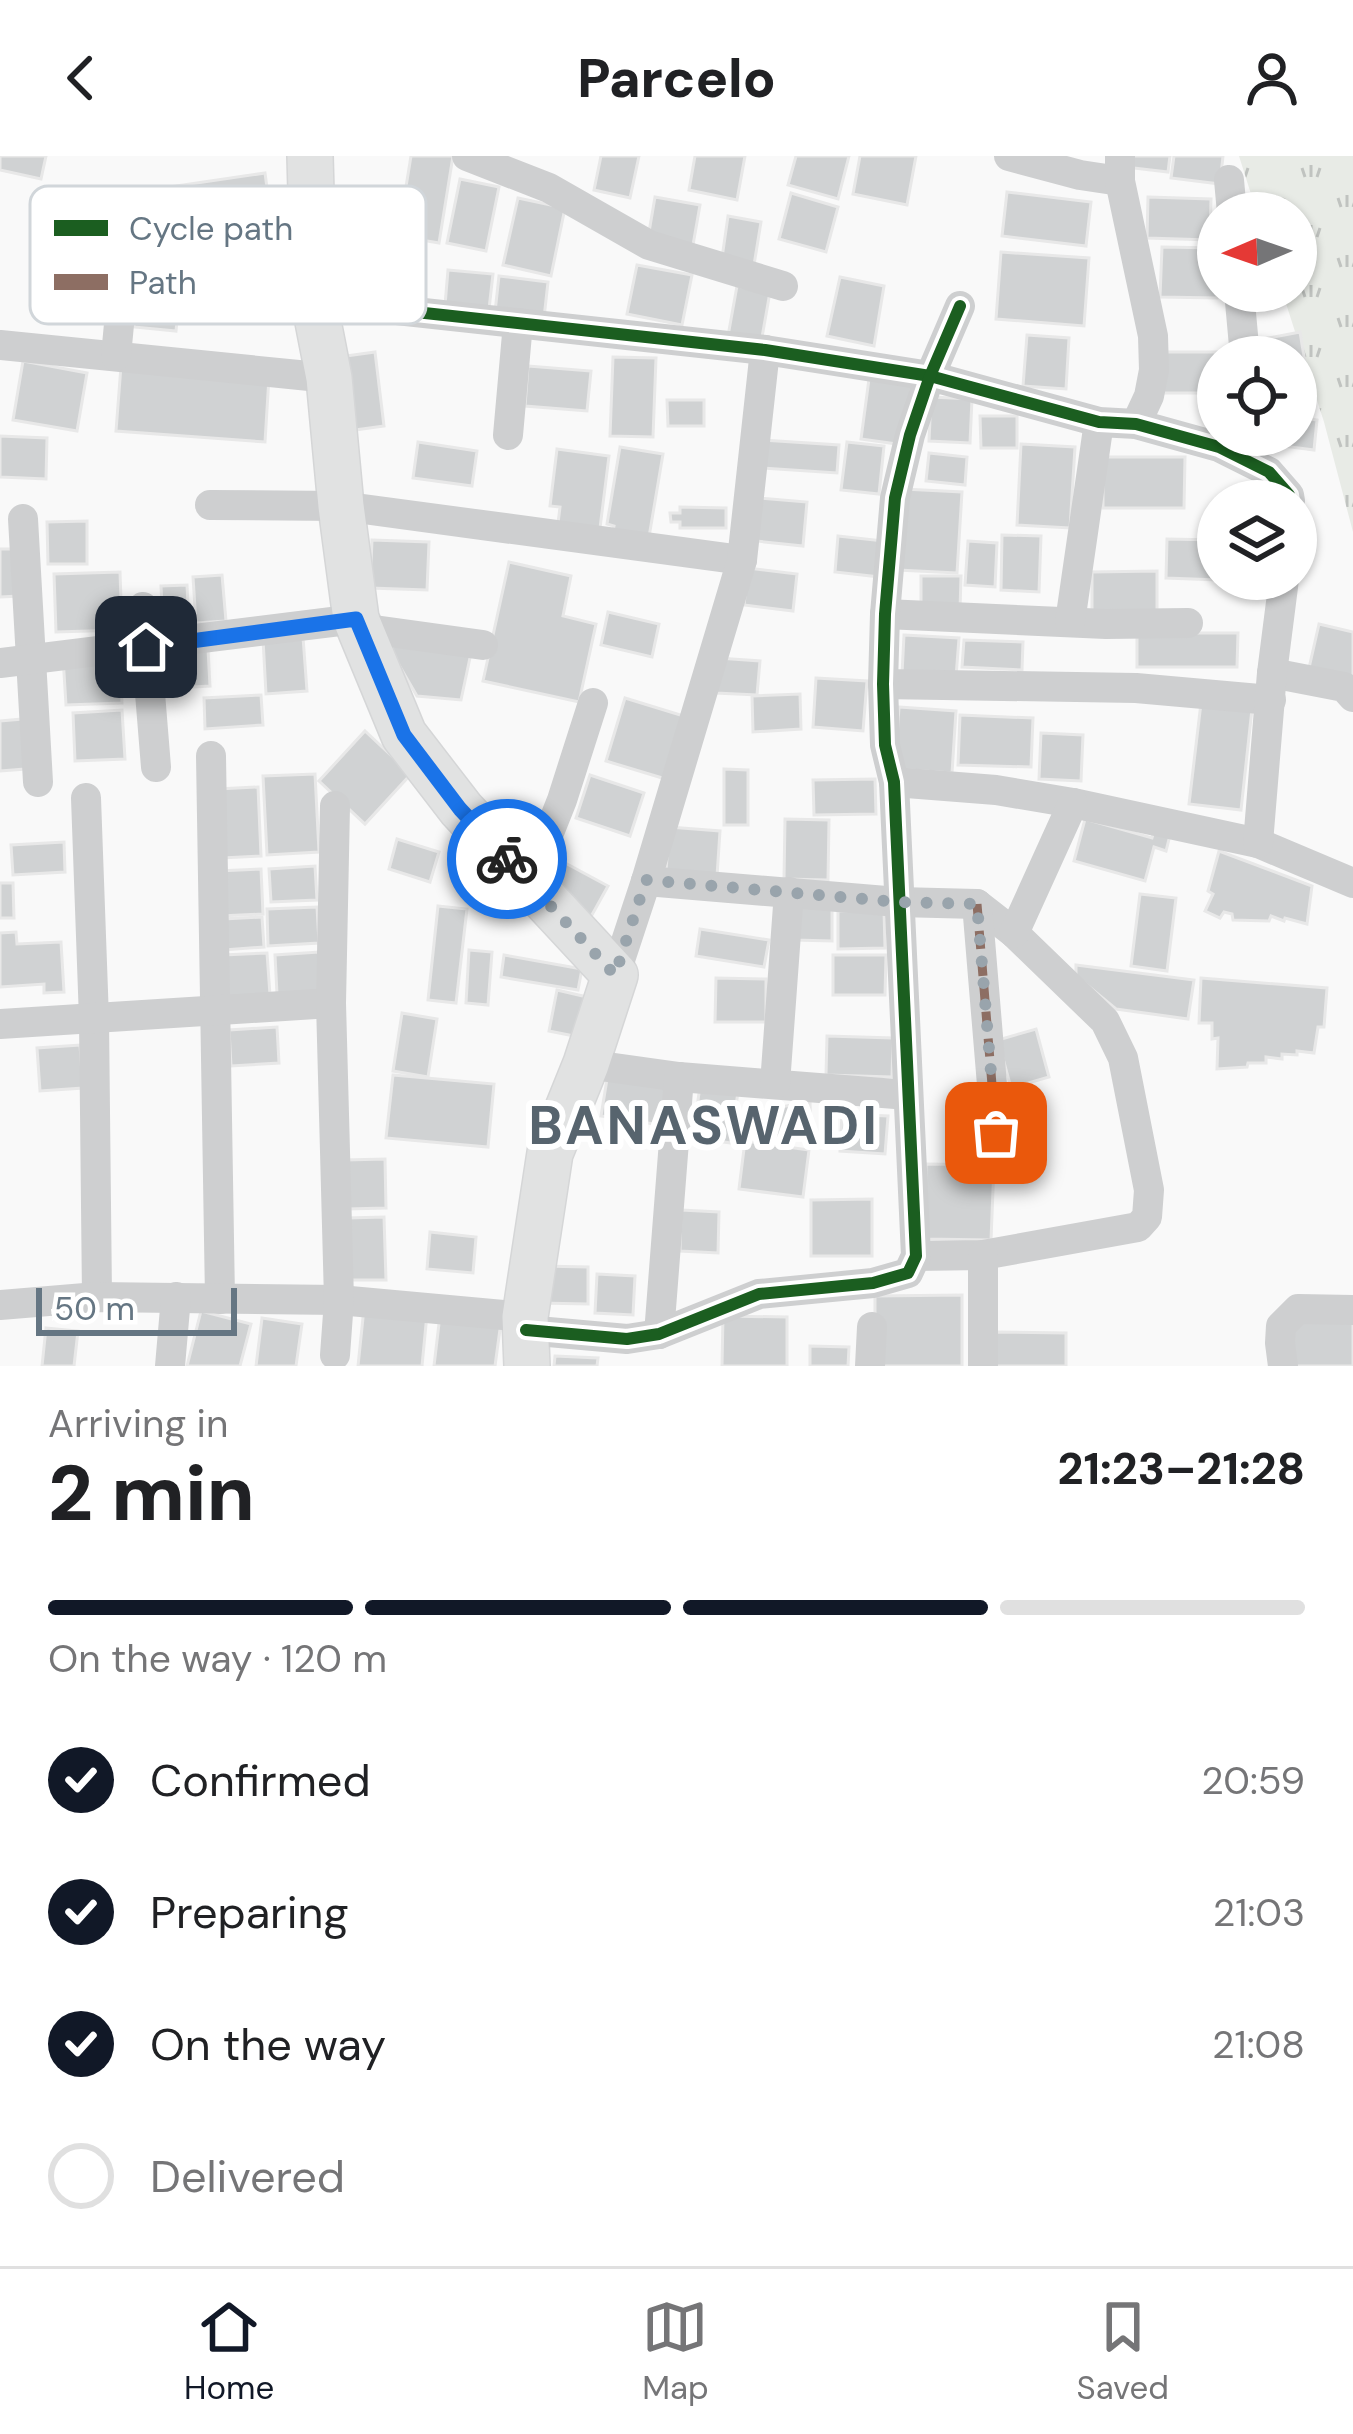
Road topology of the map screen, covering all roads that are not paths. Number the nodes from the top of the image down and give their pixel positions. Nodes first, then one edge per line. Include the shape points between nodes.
1 (310, 156) edge
2 (466, 156) edge
3 (1010, 156) edge
4 (1120, 168) edge
5 (1229, 180) dead end
6 (311, 186) edge
7 (1230, 192) edge
8 (783, 286) dead end
9 (961, 306) dead end
10 (426, 313) edge
11 (518, 323) junction
12 (119, 324) edge
13 (318, 324) edge
14 (0, 345) edge
15 (765, 350) junction
16 (116, 356) junction
17 (930, 376) junction
18 (329, 378) junction
19 (1099, 422) junction
20 (1136, 424) junction
21 (508, 435) dead end
22 (1197, 436) edge
23 (1245, 456) edge
24 (1276, 480) edge
25 (210, 505) dead end
26 (341, 506) junction
27 (23, 519) dead end
28 (742, 560) junction
29 (1282, 600) edge
30 (143, 607) dead end
31 (885, 614) junction
32 (1070, 622) junction
33 (1188, 622) dead end
34 (358, 624) junction
35 (483, 646) dead end
36 (146, 647) junction
37 (14, 662) edge
38 (883, 684) junction
39 (1272, 686) junction
40 (1353, 697) edge
41 (593, 703) dead end
42 (211, 756) dead end
43 (157, 767) dead end
44 (38, 782) dead end
45 (894, 782) junction
46 (86, 798) dead end
47 (1073, 803) junction
48 (335, 806) dead end
49 (1258, 844) junction
50 (646, 880) junction
51 (1353, 883) edge
52 (529, 884) junction
53 (789, 892) junction
54 (898, 902) junction
55 (977, 904) junction
56 (1014, 933) junction
57 (615, 975) junction
58 (332, 1003) junction
59 (215, 1010) junction
60 (94, 1019) junction
61 (0, 1024) edge
62 (586, 1064) junction
63 (680, 1077) junction
64 (775, 1084) junction
65 (908, 1095) junction
66 (996, 1133) dead end
67 (983, 1255) junction
68 (916, 1256) junction
69 (97, 1297) junction
70 (176, 1297) junction
71 (220, 1299) junction
72 (339, 1300) junction
73 (0, 1305) edge
74 (1353, 1310) edge
75 (872, 1327) dead end
76 (659, 1334) junction
77 (526, 1338) edge
78 (335, 1355) dead end
79 (170, 1366) edge
80 (870, 1366) edge
81 (983, 1366) edge
82 (1283, 1366) edge

1 - 6 main road
2 - 8 street via 548,188 649,244
3 - 4 street via 1080,176
4 - 20 street via 1153,336 1149,396
5 - 7 street
9 - 17 street
10 - 11 street
11 - 15 street
11 - 21 street
12 - 16 street
13 - 18 main road
14 - 16 street
15 - 17 street
15 - 28 street
16 - 18 street
17 - 19 street
17 - 31 street via 895,498
18 - 26 main road
19 - 20 street
19 - 32 street
20 - 22 street
23 - 24 street
25 - 26 street
26 - 28 street
26 - 34 main road
27 - 37 street
28 - 50 street
29 - 39 street
30 - 36 street
31 - 32 street
31 - 38 street
32 - 33 street
34 - 35 street
34 - 36 street
34 - 52 main road via 404,735
36 - 37 street
36 - 43 street
37 - 44 street
38 - 39 street
38 - 45 street
39 - 40 street via 1344,687
39 - 49 street
41 - 52 street
42 - 59 street
45 - 47 street
45 - 54 street
46 - 60 street
47 - 49 street
47 - 56 street
48 - 58 street
49 - 51 street
50 - 53 street
50 - 57 street
52 - 57 main road
53 - 54 street
53 - 64 street
54 - 55 street
54 - 65 street
55 - 56 street
55 - 66 street
56 - 67 street via 1105,1021 1123,1058 1148,1217 1138,1228
57 - 62 main road
58 - 59 street
58 - 72 street
59 - 60 street
59 - 71 street
60 - 61 street
60 - 69 street
62 - 63 street
62 - 77 main road via 550,1153
63 - 64 street
63 - 76 street
64 - 65 street
65 - 68 street
67 - 68 street
67 - 81 street
68 - 76 street via 908,1273 759,1294
69 - 70 street
69 - 73 street
70 - 71 street
70 - 79 street
71 - 72 street
72 - 77 street
72 - 78 street
74 - 82 street via 1298,1309 1281,1326
75 - 80 street
76 - 77 street

